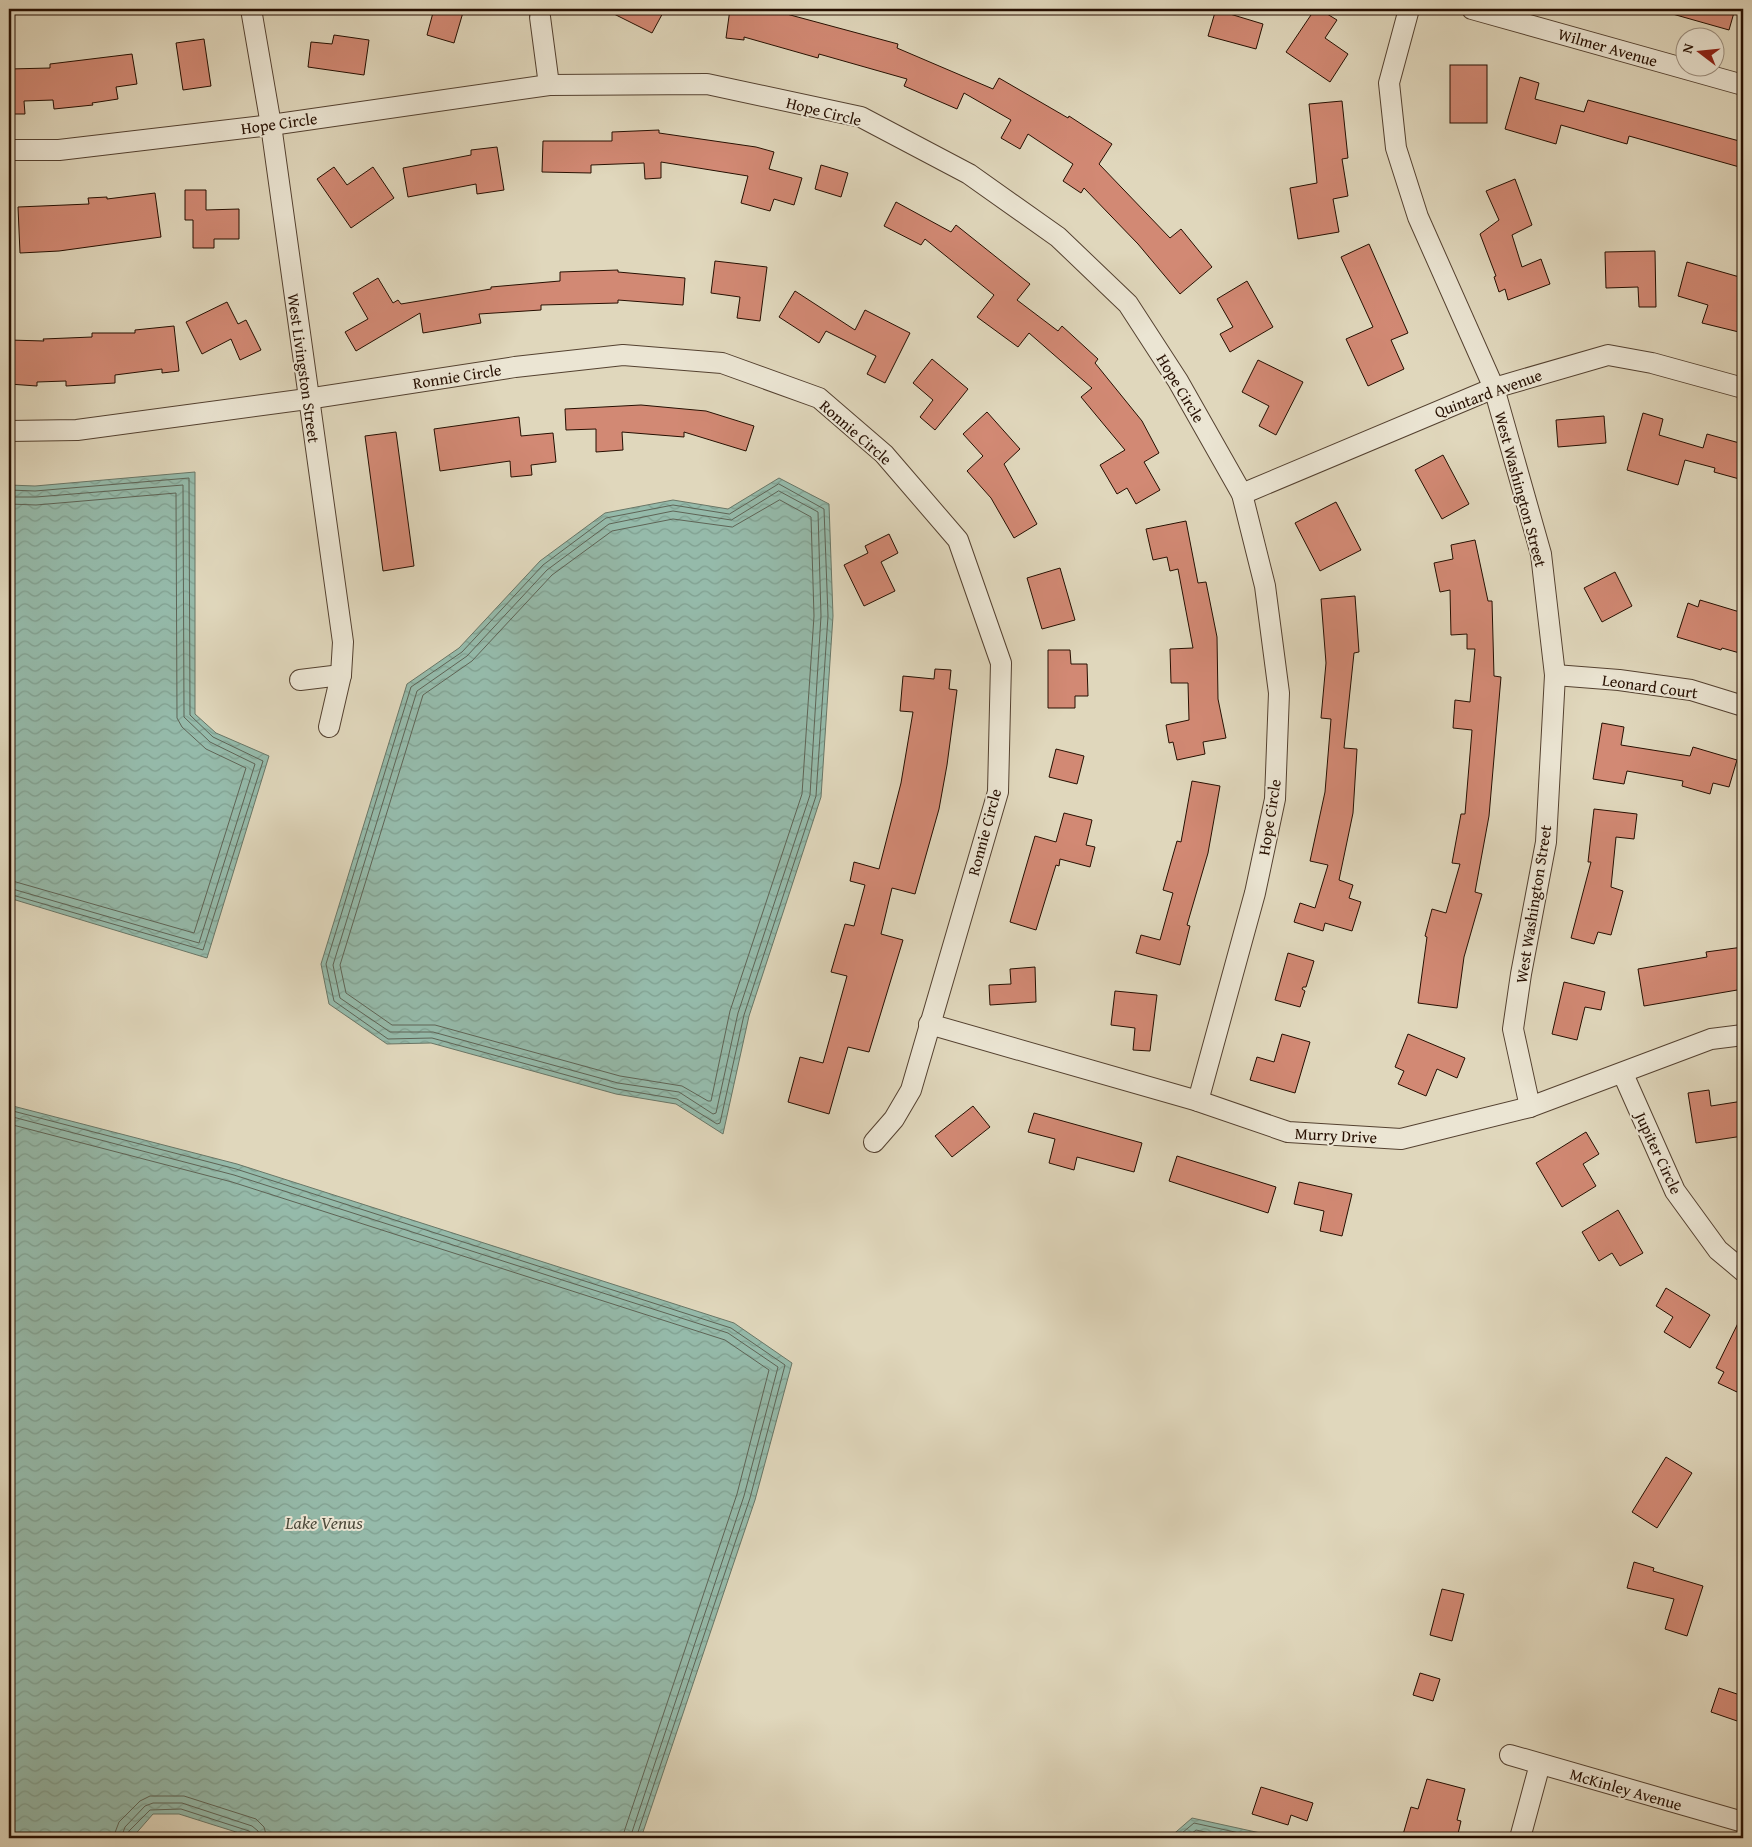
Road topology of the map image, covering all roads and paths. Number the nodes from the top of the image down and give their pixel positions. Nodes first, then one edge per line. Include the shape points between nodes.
1 (251, 9) edge
2 (1410, 9) edge
3 (1472, 9) edge
4 (540, 18) dead end
5 (548, 85) junction
6 (1743, 85) edge
7 (271, 125) junction
8 (9, 150) edge
9 (1494, 388) junction
10 (1743, 388) edge
11 (308, 399) junction
12 (9, 431) edge
13 (1242, 494) junction
14 (341, 675) junction
15 (1555, 675) junction
16 (300, 680) dead end
17 (1743, 706) edge
18 (330, 727) dead end
19 (929, 1024) junction
20 (1743, 1035) edge
21 (1623, 1074) junction
22 (1198, 1101) junction
23 (1530, 1107) junction
24 (874, 1142) dead end
25 (1743, 1271) edge
26 (1510, 1755) dead end
27 (1540, 1764) junction
28 (1743, 1822) edge
29 (1520, 1838) edge

1 - 7 street, West Livingston Street
2 - 9 street, West Washington Street via 1389,83 1396,148 1418,217
3 - 6 street, Wilmer Avenue
4 - 5 street
5 - 7 street, Hope Circle
5 - 13 street, Hope Circle via 707,84 860,117 969,174 1058,237 1128,304 1178,381
7 - 8 street, Hope Circle via 59,150
7 - 11 street, West Livingston Street
9 - 10 street, Quintard Avenue via 1608,355 1652,362
9 - 13 street, Quintard Avenue
9 - 15 street, West Washington Street via 1541,554
11 - 12 street, Ronnie Circle via 77,430
11 - 14 street, West Livingston Street via 342,642
11 - 19 street, Ronnie Circle via 515,367 623,355 722,363 819,398 884,454 958,540 1001,663 998,792
13 - 22 street, Hope Circle via 1265,586 1279,692 1275,799 1255,892
14 - 16 street
14 - 18 street, West Livingston Street
15 - 17 street, Leonard Court via 1691,690
15 - 23 street, West Washington Street via 1546,842 1513,1029
19 - 22 street, Murry Drive
19 - 24 street, Ronnie Circle via 911,1090 894,1119
20 - 21 street, Murry Drive via 1711,1039
21 - 23 street, Murry Drive
21 - 25 street, Jupiter Circle via 1675,1191 1718,1250
22 - 23 street, Murry Drive via 1288,1132 1401,1139
26 - 27 street, McKinley Avenue
27 - 28 street, McKinley Avenue
27 - 29 street

